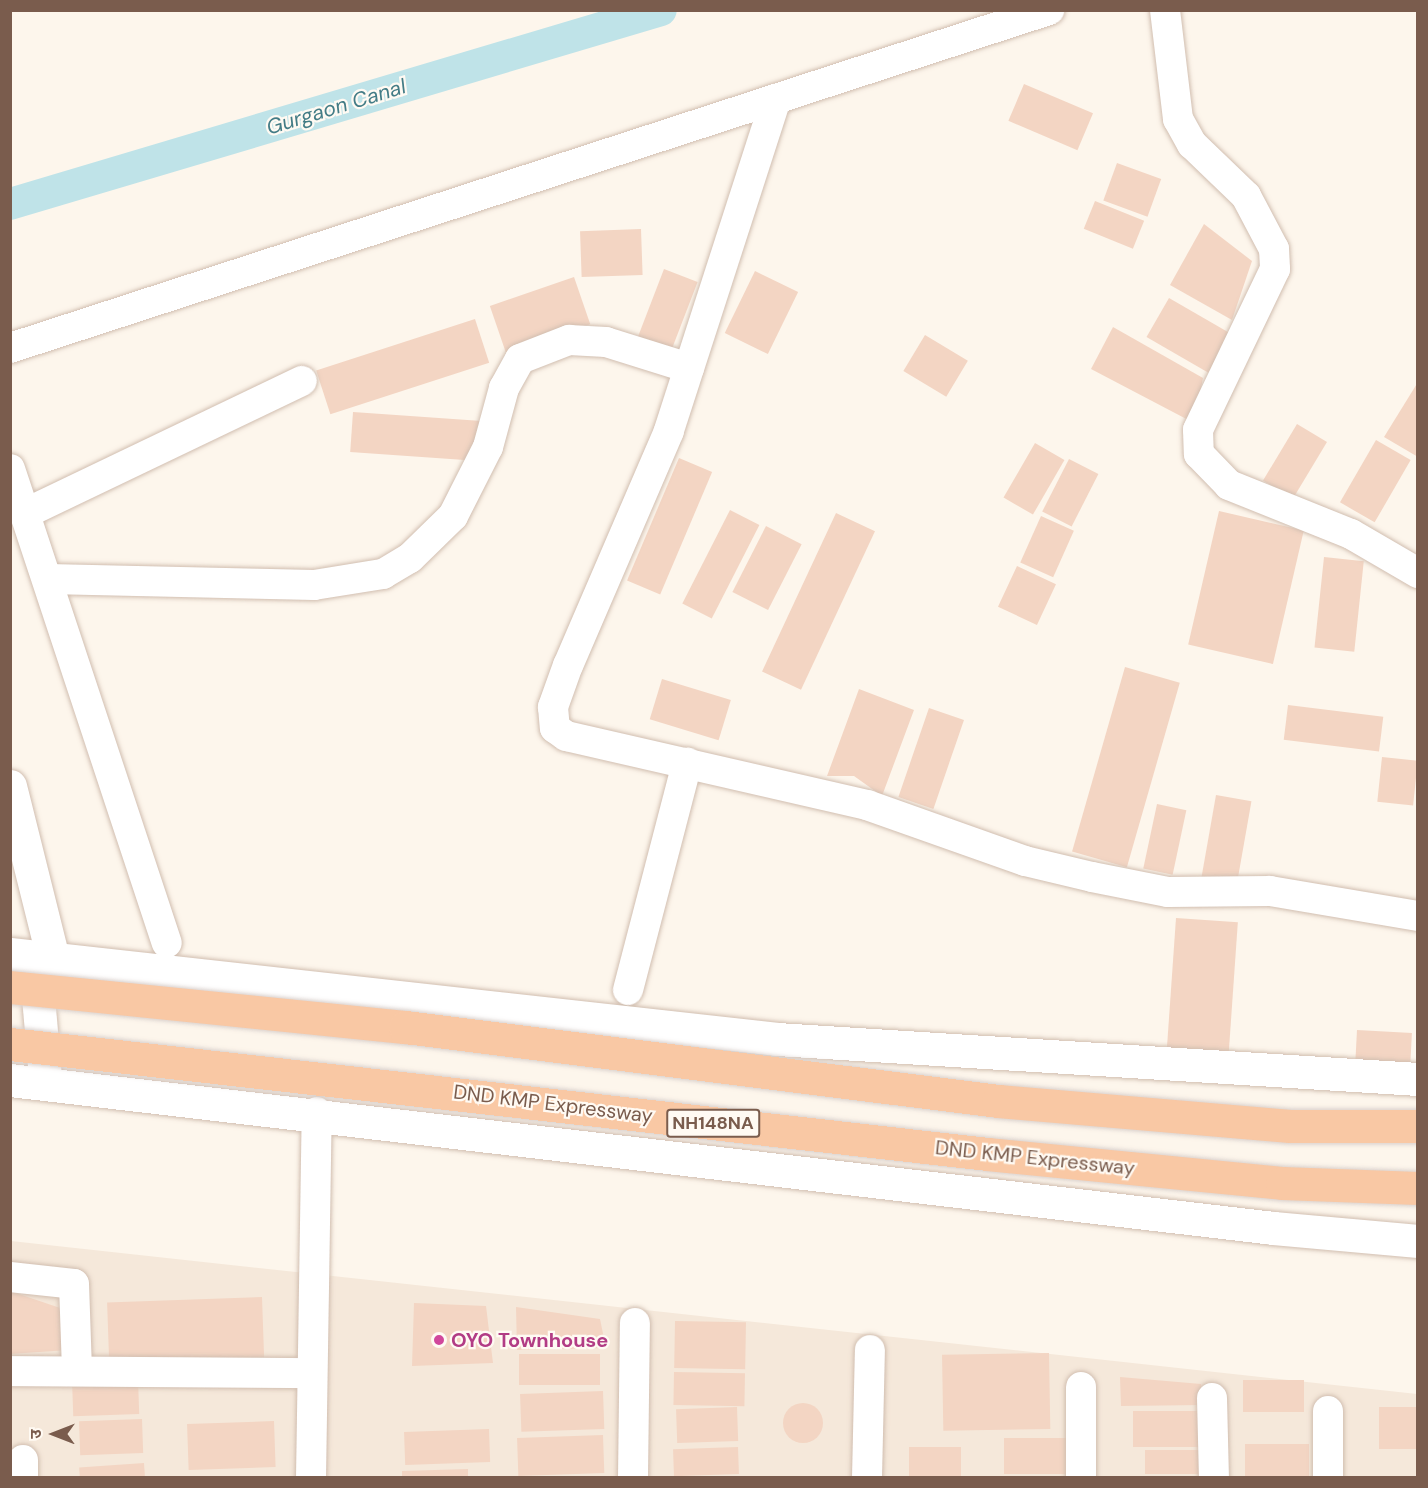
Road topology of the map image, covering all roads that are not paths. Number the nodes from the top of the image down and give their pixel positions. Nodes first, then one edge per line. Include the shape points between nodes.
1 (1049, 10) edge
2 (1165, 10) edge
3 (776, 99) junction
4 (10, 348) edge
5 (689, 368) junction
6 (302, 381) dead end
7 (10, 469) edge
8 (24, 514) junction
9 (1418, 573) edge
10 (48, 579) junction
11 (687, 763) junction
12 (10, 786) edge
13 (1418, 916) edge
14 (167, 943) dead end
15 (22, 961) edge
16 (628, 990) dead end
17 (10, 1044) edge
18 (1418, 1078) edge
19 (10, 1080) edge
20 (46, 1083) junction
21 (317, 1112) junction
22 (1418, 1126) edge
23 (1418, 1188) edge
24 (1418, 1241) edge
25 (10, 1277) edge
26 (635, 1323) dead end
27 (870, 1350) dead end
28 (10, 1371) edge
29 (77, 1371) junction
30 (310, 1373) junction
31 (1081, 1387) dead end
32 (1212, 1398) dead end
33 (1328, 1411) dead end
34 (311, 1478) edge
35 (633, 1478) edge
36 (867, 1478) edge
37 (1081, 1478) edge
38 (1214, 1478) edge
39 (1328, 1478) edge

1 - 3 street
2 - 9 street via 1178,119 1192,144 1246,196 1271,234 1274,249 1275,269 1198,430 1199,454 1229,485 1351,534
3 - 4 street
3 - 5 street via 743,215
5 - 10 street via 606,342 569,340 520,359 504,388 488,447 453,516 410,558 383,574 314,585
5 - 11 street via 669,430 568,665 552,718 566,736
6 - 8 street
7 - 8 street
8 - 10 street
10 - 14 street
11 - 13 street via 867,805 1025,861 1092,877 1168,892 1270,891
11 - 16 street
12 - 15 street
15 - 18 street via 777,1039
15 - 20 street
15 - 22 highway, bridge via 405,1027 998,1101 1290,1126
17 - 23 highway, DND KMP Expressway / NH148NA, bridge via 987,1154 1282,1183
19 - 20 street
20 - 21 street
21 - 24 street via 1261,1227
21 - 30 street
25 - 29 street via 74,1284
26 - 35 street
27 - 36 street
28 - 29 street
29 - 30 street
30 - 34 street
31 - 37 street
32 - 38 street
33 - 39 street

